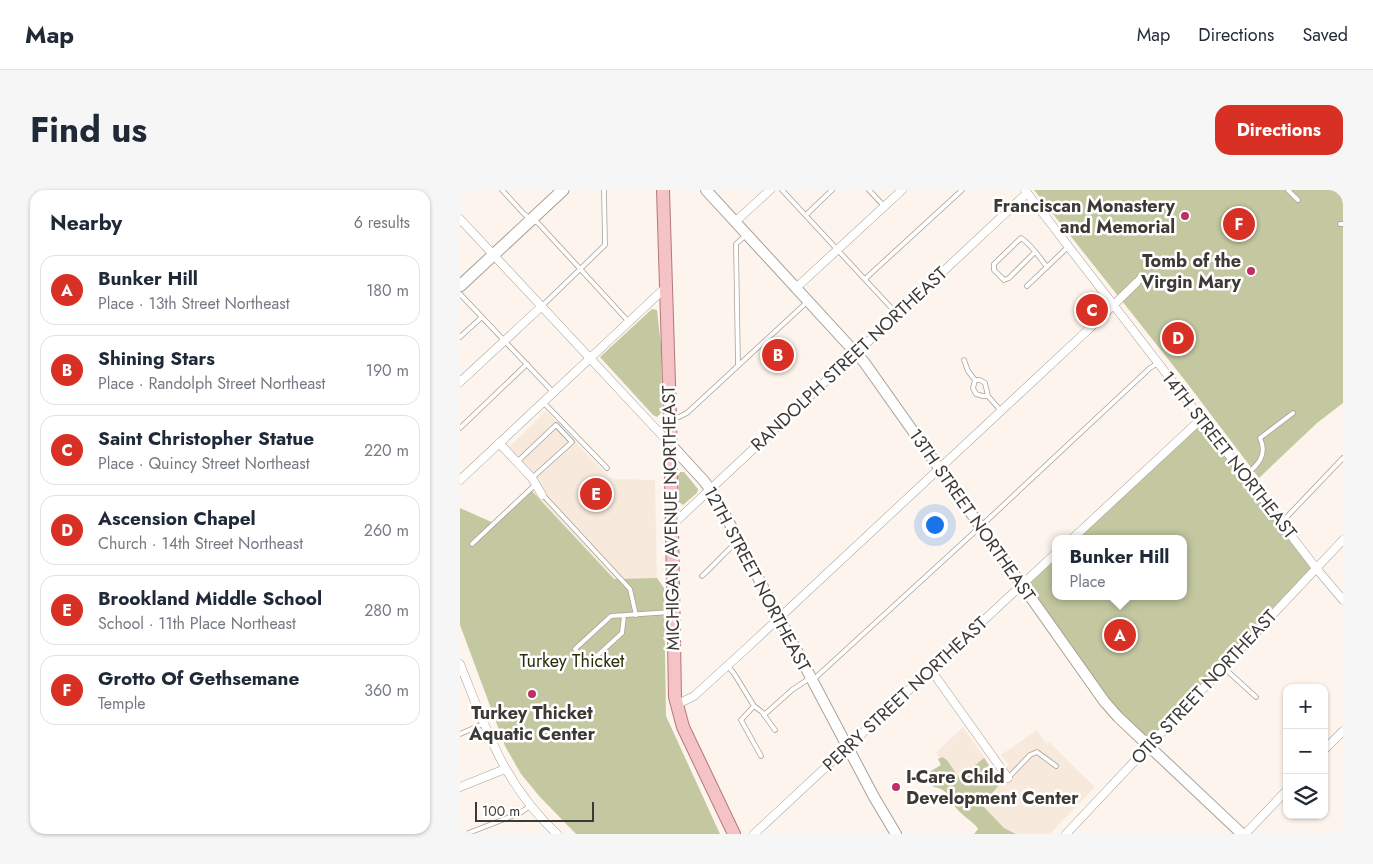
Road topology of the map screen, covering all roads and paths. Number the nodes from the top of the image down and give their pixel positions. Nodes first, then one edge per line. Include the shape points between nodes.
1 (502, 190) edge
2 (563, 190) edge
3 (604, 190) edge
4 (663, 190) edge
5 (706, 190) edge
6 (770, 190) edge
7 (782, 190) edge
8 (832, 190) edge
9 (869, 190) edge
10 (902, 190) edge
11 (962, 190) edge
12 (1288, 190) edge
13 (1026, 191) edge
14 (1298, 200) dead end
15 (884, 206) junction
16 (806, 215) junction
17 (460, 219) edge
18 (532, 219) junction
19 (736, 222) junction
20 (748, 234) junction
21 (1069, 246) junction
22 (838, 249) junction
23 (1035, 252) junction
24 (494, 255) junction
25 (1047, 267) junction
26 (580, 269) junction
27 (866, 279) junction
28 (1139, 280) dead end
29 (460, 286) edge
30 (1027, 286) dead end
31 (666, 287) junction
32 (797, 287) junction
33 (460, 294) edge
34 (809, 301) junction
35 (1114, 304) junction
36 (542, 306) junction
37 (897, 314) junction
38 (482, 317) junction
39 (629, 322) junction
40 (460, 337) edge
41 (504, 341) junction
42 (856, 353) junction
43 (590, 358) junction
44 (964, 360) dead end
45 (1158, 363) junction
46 (527, 364) junction
47 (738, 365) junction
48 (975, 380) junction
49 (460, 382) edge
50 (554, 392) junction
51 (988, 396) junction
52 (543, 402) junction
53 (1001, 411) junction
54 (1292, 413) dead end
55 (670, 416) junction
56 (1201, 419) junction
57 (460, 428) edge
58 (500, 443) junction
59 (670, 444) junction
60 (1343, 458) edge
61 (517, 462) junction
62 (607, 468) dead end
63 (939, 469) junction
64 (1245, 476) junction
65 (460, 480) edge
66 (534, 481) junction
67 (710, 489) junction
68 (542, 494) joint
69 (1281, 522) junction
70 (671, 526) junction
71 (980, 528) junction
72 (1076, 535) edge
73 (1343, 540) edge
74 (738, 541) junction
75 (472, 544) dead end
76 (1052, 557) edge
77 (1316, 568) junction
78 (702, 576) dead end
79 (1022, 585) junction
80 (1343, 600) edge
81 (673, 612) junction
82 (636, 615) junction
83 (624, 616) junction
84 (778, 618) junction
85 (460, 664) edge
86 (728, 666) junction
87 (1223, 667) junction
88 (931, 670) junction
89 (811, 679) junction
90 (1256, 697) dead end
91 (676, 706) junction
92 (754, 706) junction
93 (764, 714) junction
94 (484, 724) junction
95 (775, 730) dead end
96 (1343, 730) edge
97 (460, 734) edge
98 (1149, 746) junction
99 (1328, 746) edge
100 (848, 747) junction
101 (761, 756) dead end
102 (1056, 766) dead end
103 (505, 769) junction
104 (1008, 778) joint
105 (460, 787) edge
106 (1283, 794) edge
107 (530, 805) junction
108 (466, 834) edge
109 (557, 834) edge
110 (734, 834) edge
111 (754, 834) edge
112 (896, 834) edge
113 (1066, 834) edge
114 (1242, 834) edge
115 (1245, 834) edge

1 - 18 lane
2 - 18 main road
3 - 26 lane via 605,245
4 - 31 main road, MICHIGAN AVENUE NORTHEAST
5 - 19 street, 13TH STREET NORTHEAST
6 - 19 street
7 - 16 lane
8 - 16 lane
9 - 15 lane
10 - 15 street
11 - 27 lane
12 - 14 lane
13 - 21 street, 14TH STREET NORTHEAST
13 - 37 street, RANDOLPH STREET NORTHEAST
15 - 22 street
16 - 22 lane
17 - 24 street, 12TH STREET NORTHEAST
18 - 24 main road
18 - 26 lane
19 - 20 street, 13TH STREET NORTHEAST
20 - 32 street, 13TH STREET NORTHEAST
20 - 47 lane via 736,244
21 - 25 lane
21 - 35 street, 14TH STREET NORTHEAST
22 - 27 lane
22 - 32 street
23 - 23 lane via 1021,238 994,264 994,270 1004,280 1009,278
23 - 25 lane
24 - 29 main road
24 - 36 street, 12TH STREET NORTHEAST
25 - 30 lane
26 - 36 lane
26 - 39 lane
27 - 37 lane
28 - 35 street
31 - 39 street
31 - 55 main road, MICHIGAN AVENUE NORTHEAST
32 - 34 street, 13TH STREET NORTHEAST
33 - 38 lane
34 - 42 street, 13TH STREET NORTHEAST
34 - 47 lane
35 - 45 street, 14TH STREET NORTHEAST
35 - 53 street
36 - 41 street
36 - 43 street, 12TH STREET NORTHEAST
37 - 42 street, RANDOLPH STREET NORTHEAST
38 - 40 lane
38 - 41 lane
39 - 43 street
41 - 46 lane
41 - 49 street
42 - 63 street, 13TH STREET NORTHEAST
42 - 67 street, RANDOLPH STREET NORTHEAST
43 - 50 street
43 - 59 street, 12TH STREET NORTHEAST
44 - 48 lane
45 - 56 street, 14TH STREET NORTHEAST
45 - 71 lane
46 - 50 lane
46 - 57 lane
47 - 55 lane via 687,413 679,417
48 - 51 lane via 985,383
48 - 51 lane via 973,388 976,394
50 - 52 street
51 - 53 lane
52 - 58 street
52 - 62 lane
53 - 63 street
54 - 64 lane via 1260,438 1263,455 1258,465
55 - 59 main road, MICHIGAN AVENUE NORTHEAST
56 - 64 street, 14TH STREET NORTHEAST
56 - 72 street
58 - 61 street
58 - 65 street
59 - 67 street, 12TH STREET NORTHEAST
59 - 70 main road, MICHIGAN AVENUE NORTHEAST
60 - 69 lane
61 - 66 street
61 - 66 lane via 556,425 572,442
63 - 71 street, 13TH STREET NORTHEAST
63 - 84 street
64 - 69 street, 14TH STREET NORTHEAST
66 - 68 street
66 - 75 lane
67 - 70 street, RANDOLPH STREET NORTHEAST
67 - 74 street, 12TH STREET NORTHEAST
68 - 82 lane via 630,590
69 - 77 street, 14TH STREET NORTHEAST
70 - 81 main road, MICHIGAN AVENUE NORTHEAST
71 - 79 street, 13TH STREET NORTHEAST
71 - 89 lane
73 - 77 street, OTIS STREET NORTHEAST
74 - 78 lane
74 - 84 street, 12TH STREET NORTHEAST
76 - 79 street, PERRY STREET NORTHEAST
77 - 80 street, 14TH STREET NORTHEAST
77 - 87 street, OTIS STREET NORTHEAST
79 - 88 street, PERRY STREET NORTHEAST
79 - 98 street, 13TH STREET NORTHEAST via 1100,697
81 - 82 lane
81 - 91 main road, MICHIGAN AVENUE NORTHEAST
82 - 83 lane
83 - 83 lane via 611,616 575,649 588,664 622,633
84 - 86 street
84 - 89 street, 12TH STREET NORTHEAST
85 - 94 street
86 - 91 street via 694,696
86 - 92 lane
87 - 90 lane
87 - 98 street, OTIS STREET NORTHEAST
88 - 100 street, PERRY STREET NORTHEAST
88 - 104 street
89 - 93 lane via 792,690
89 - 100 street, 12TH STREET NORTHEAST
91 - 110 main road, MICHIGAN AVENUE NORTHEAST via 684,731
92 - 93 lane
92 - 101 lane via 741,720
93 - 95 lane
94 - 97 lane
94 - 103 street
96 - 99 street
98 - 113 street, OTIS STREET NORTHEAST
98 - 114 street, 13TH STREET NORTHEAST
100 - 111 street, PERRY STREET NORTHEAST
100 - 112 street, 12TH STREET NORTHEAST
102 - 104 lane via 1037,752
103 - 105 street
103 - 107 street
106 - 115 street
107 - 108 lane via 520,813
107 - 109 street

